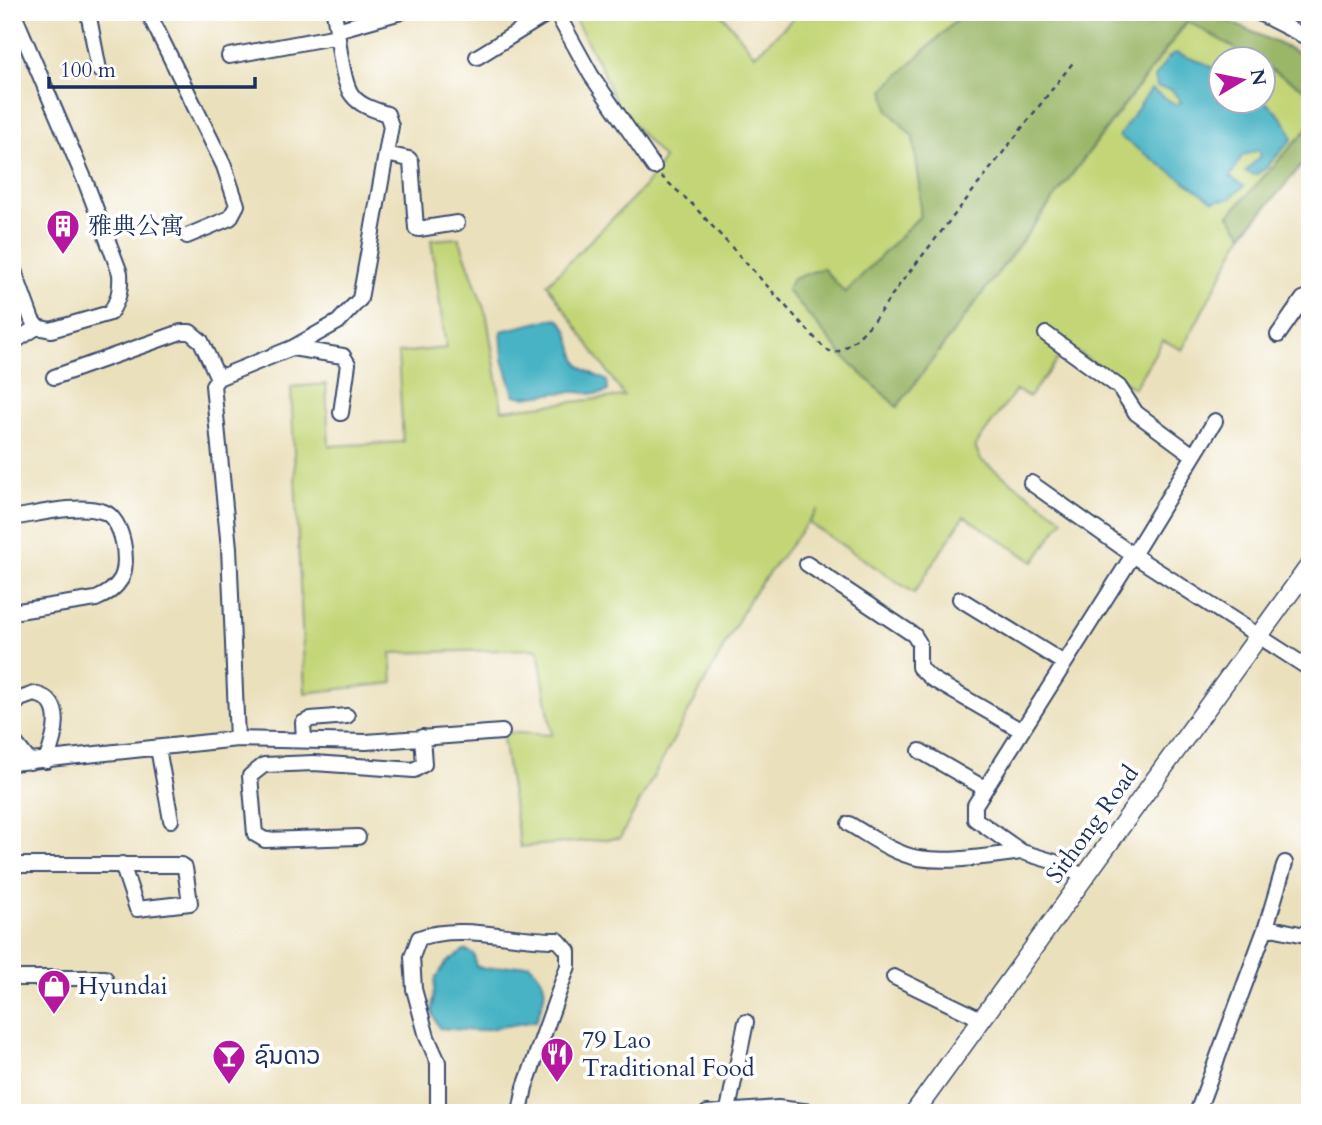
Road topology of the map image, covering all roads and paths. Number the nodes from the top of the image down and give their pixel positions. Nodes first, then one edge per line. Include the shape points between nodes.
1 (13, 12) edge
2 (88, 12) edge
3 (148, 12) edge
4 (334, 12) edge
5 (401, 12) edge
6 (550, 12) edge
7 (556, 12) edge
8 (1257, 12) edge
9 (338, 33) junction
10 (1310, 39) edge
11 (229, 56) dead end
12 (477, 57) dead end
13 (1075, 60) dead end
14 (99, 71) dead end
15 (386, 154) junction
16 (654, 167) joint
17 (457, 223) dead end
18 (187, 236) dead end
19 (12, 265) edge
20 (1310, 296) edge
21 (37, 327) junction
22 (1046, 334) dead end
23 (1278, 335) dead end
24 (12, 343) edge
25 (292, 348) junction
26 (54, 377) dead end
27 (218, 379) junction
28 (341, 413) dead end
29 (1215, 421) dead end
30 (1193, 455) junction
31 (1031, 483) dead end
32 (12, 518) edge
33 (1133, 555) junction
34 (807, 564) dead end
35 (1310, 565) edge
36 (960, 599) dead end
37 (12, 611) edge
38 (1259, 637) junction
39 (1063, 663) junction
40 (1310, 669) edge
41 (12, 708) edge
42 (347, 716) dead end
43 (1022, 730) junction
44 (502, 732) dead end
45 (422, 737) junction
46 (237, 739) junction
47 (304, 739) junction
48 (12, 740) edge
49 (159, 748) junction
50 (920, 751) dead end
51 (46, 761) junction
52 (12, 762) edge
53 (30, 762) junction
54 (984, 788) junction
55 (171, 820) dead end
56 (849, 824) dead end
57 (358, 837) dead end
58 (1022, 852) junction
59 (1285, 863) dead end
60 (122, 864) junction
61 (12, 865) edge
62 (1083, 876) junction
63 (1266, 927) junction
64 (1310, 936) edge
65 (894, 977) dead end
66 (12, 978) edge
67 (105, 978) dead end
68 (981, 1019) junction
69 (746, 1022) dead end
70 (728, 1110) junction
71 (438, 1113) edge
72 (520, 1113) edge
73 (707, 1113) edge
74 (820, 1113) edge
75 (914, 1113) edge
76 (1197, 1113) edge

1 - 21 street via 86,183 121,285 110,313 51,330
2 - 14 street
3 - 18 street via 224,166 237,205 230,218
4 - 9 street
5 - 9 street
6 - 12 street
7 - 16 street via 590,75
8 - 10 street
9 - 11 street
9 - 15 street via 352,96 390,119
13 - 16 path via 875,320 835,353 825,349
15 - 17 street via 411,162 416,228
15 - 25 street via 360,299 338,322
19 - 21 street
20 - 23 street via 1303,299
21 - 24 street
22 - 30 street via 1119,387 1136,413
25 - 27 street
25 - 28 street via 343,356 348,364
26 - 27 street via 190,332 201,341
27 - 46 street via 212,396 229,548
29 - 30 street
30 - 33 street
31 - 33 street
32 - 37 street via 80,509 102,511 119,527 125,562 120,581 96,599
33 - 38 street
33 - 39 street
34 - 43 street via 914,635 919,643 919,667 932,679
35 - 38 main road, Sithong Road
36 - 39 street
38 - 40 street
38 - 62 main road, Sithong Road
39 - 43 street
41 - 51 street via 34,694 52,707 57,727
42 - 47 street via 303,723
43 - 54 street
44 - 45 street
45 - 47 street
45 - 57 street via 424,764 414,770 314,763 264,765 250,776 255,834 265,840
46 - 47 street
46 - 49 street
48 - 53 street
49 - 51 street
49 - 55 street
50 - 54 street
51 - 53 street
52 - 53 street
54 - 58 street via 975,805 975,819
56 - 58 street via 917,858 963,860
58 - 62 street
59 - 63 street
60 - 60 street via 183,865 190,903 136,909
60 - 61 street
62 - 68 main road, Sithong Road
63 - 64 street
63 - 76 street
65 - 68 street
66 - 67 street
68 - 75 main road, Sithong Road
69 - 70 street
70 - 73 street
70 - 74 street via 778,1108
71 - 72 street via 438,1062 414,989 412,957 419,938 436,932 558,940 568,951 568,966

